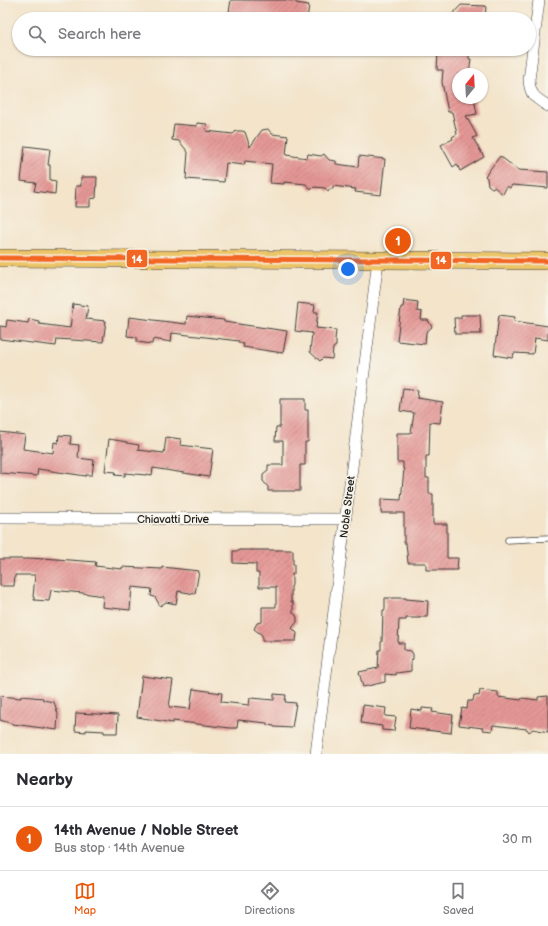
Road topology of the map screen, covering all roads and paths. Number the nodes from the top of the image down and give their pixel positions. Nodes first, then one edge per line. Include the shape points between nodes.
1 (539, 0) edge
2 (536, 24) edge
3 (532, 56) edge
4 (548, 106) edge
5 (0, 258) edge
6 (378, 260) junction
7 (548, 261) edge
8 (0, 518) edge
9 (345, 519) junction
10 (548, 538) edge
11 (508, 540) dead end
12 (316, 754) edge

1 - 2 street
3 - 4 street via 530,90
5 - 6 main road
6 - 7 main road
6 - 9 street, Noble Street
8 - 9 street, Chiavatti Drive
9 - 12 street, Noble Street
10 - 11 lane

